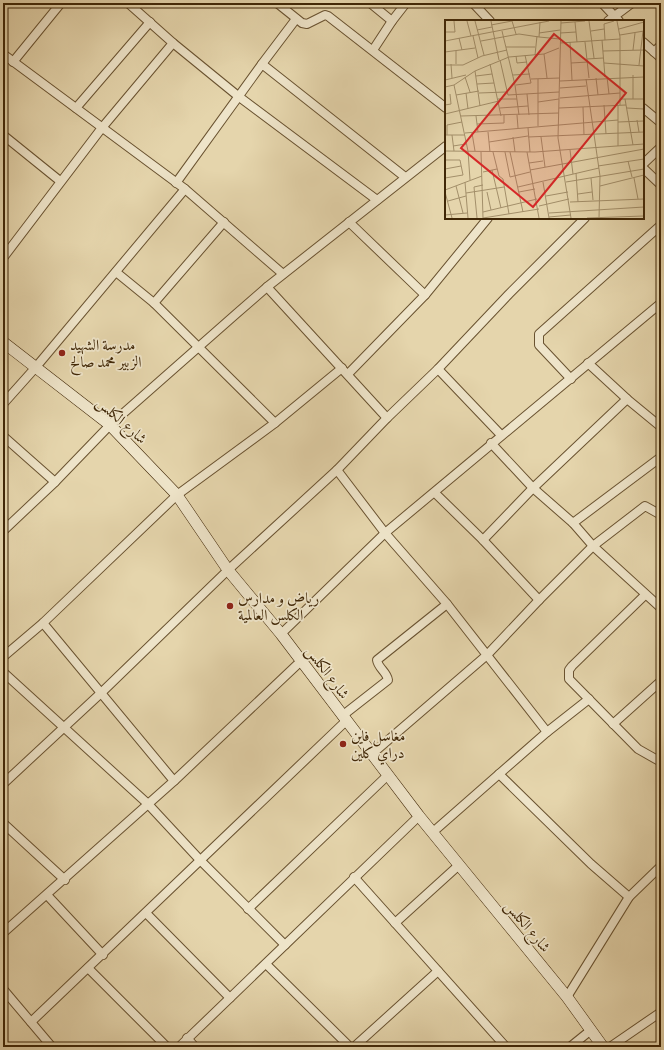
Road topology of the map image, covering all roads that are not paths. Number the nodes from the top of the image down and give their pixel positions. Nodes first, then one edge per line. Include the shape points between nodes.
1 (61, 3) edge
2 (128, 3) edge
3 (277, 3) edge
4 (370, 3) edge
5 (406, 3) edge
6 (473, 3) edge
7 (602, 3) edge
8 (632, 3) edge
9 (296, 19) junction
10 (489, 20) edge
11 (614, 20) edge
12 (392, 21) junction
13 (150, 22) junction
14 (173, 43) junction
15 (644, 43) edge
16 (661, 45) edge
17 (373, 50) junction
18 (654, 52) junction
19 (3, 54) edge
20 (661, 58) edge
21 (13, 62) junction
22 (262, 64) junction
23 (238, 96) junction
24 (445, 107) edge
25 (76, 108) junction
26 (644, 109) edge
27 (661, 123) edge
28 (101, 129) junction
29 (3, 135) edge
30 (445, 147) edge
31 (661, 147) edge
32 (644, 163) edge
33 (644, 169) edge
34 (405, 177) junction
35 (60, 181) junction
36 (176, 183) junction
37 (661, 185) edge
38 (185, 189) junction
39 (377, 200) junction
40 (487, 219) edge
41 (584, 219) edge
42 (224, 222) junction
43 (349, 222) junction
44 (661, 225) edge
45 (3, 258) edge
46 (116, 272) junction
47 (283, 274) junction
48 (267, 287) junction
49 (425, 295) junction
50 (154, 303) junction
51 (661, 303) edge
52 (3, 342) edge
53 (198, 348) junction
54 (588, 363) junction
55 (36, 367) junction
56 (342, 368) junction
57 (438, 369) junction
58 (348, 374) junction
59 (571, 379) junction
60 (627, 399) junction
61 (3, 404) edge
62 (387, 418) junction
63 (275, 423) junction
64 (110, 425) junction
65 (661, 427) edge
66 (501, 435) junction
67 (3, 436) edge
68 (491, 443) junction
69 (661, 457) edge
70 (337, 470) junction
71 (54, 482) junction
72 (533, 488) junction
73 (435, 493) junction
74 (177, 495) junction
75 (661, 515) edge
76 (574, 523) junction
77 (3, 531) edge
78 (385, 533) junction
79 (484, 540) junction
80 (593, 546) junction
81 (228, 570) junction
82 (645, 595) junction
83 (539, 600) junction
84 (447, 604) junction
85 (661, 608) edge
86 (43, 624) junction
87 (280, 634) junction
88 (487, 655) junction
89 (3, 658) edge
90 (301, 661) junction
91 (3, 672) edge
92 (661, 681) edge
93 (101, 693) junction
94 (589, 699) junction
95 (344, 718) junction
96 (612, 724) junction
97 (63, 728) junction
98 (547, 732) junction
99 (372, 754) junction
100 (661, 762) edge
101 (499, 774) junction
102 (388, 775) junction
103 (174, 781) junction
104 (3, 784) edge
105 (148, 804) junction
106 (419, 816) junction
107 (3, 823) edge
108 (433, 832) junction
109 (200, 860) junction
110 (459, 865) junction
111 (661, 866) edge
112 (354, 877) junction
113 (64, 880) junction
114 (46, 895) junction
115 (629, 897) junction
116 (248, 909) junction
117 (146, 913) junction
118 (395, 923) junction
119 (3, 933) edge
120 (285, 945) junction
121 (103, 955) junction
122 (266, 964) junction
123 (88, 968) junction
124 (438, 971) junction
125 (3, 989) edge
126 (567, 997) junction
127 (230, 998) junction
128 (661, 1012) edge
129 (31, 1022) junction
130 (591, 1030) junction
131 (187, 1038) junction
132 (52, 1047) edge
133 (167, 1047) edge
134 (179, 1047) edge
135 (195, 1047) edge
136 (350, 1047) edge
137 (354, 1047) edge
138 (506, 1047) edge
139 (570, 1047) edge
140 (603, 1047) edge
141 (610, 1047) edge

1 - 21 street
2 - 13 street
3 - 9 street
4 - 12 street
5 - 12 street
6 - 10 street
7 - 11 street
8 - 11 street
9 - 17 street via 307,24 325,15 328,16
9 - 22 street
12 - 17 street
13 - 14 street
13 - 25 street
14 - 23 street
14 - 28 street
15 - 18 street
16 - 18 street
17 - 24 street
18 - 20 street
19 - 21 street
21 - 25 street
22 - 23 street
22 - 34 street
23 - 36 street
23 - 39 street
25 - 28 street
26 - 27 street
28 - 35 street
28 - 36 street
29 - 35 street
30 - 34 street
31 - 32 street
33 - 37 street
34 - 39 street
35 - 45 street
36 - 38 street
38 - 42 street
38 - 46 street
39 - 43 street
40 - 49 street
41 - 57 street
42 - 47 street
42 - 50 street
43 - 47 street
43 - 49 street
44 - 59 street via 539,334 539,345
46 - 50 street
46 - 55 street
47 - 48 street
48 - 53 street
48 - 56 street
49 - 58 street
50 - 53 street
51 - 54 street
52 - 55 street, شارع الكلس
53 - 63 street
53 - 64 street
54 - 59 street
54 - 60 street
55 - 61 street
55 - 64 street, شارع الكلس
56 - 58 street
56 - 63 street
57 - 62 street
57 - 66 street
58 - 62 street
59 - 66 street
60 - 65 street
60 - 72 street
62 - 70 street
63 - 74 street
64 - 71 street
64 - 74 street, شارع الكلس
66 - 68 street
67 - 71 street
68 - 72 street
68 - 73 street
69 - 76 street
70 - 78 street
70 - 81 street
71 - 77 street
72 - 76 street
72 - 79 street
73 - 78 street
73 - 79 street
74 - 81 street, شارع الكلس
74 - 86 street
75 - 80 street via 645,506
76 - 80 street
78 - 84 street
78 - 87 street
79 - 83 street
80 - 82 street
80 - 83 street
81 - 87 street, شارع الكلس
81 - 93 street
82 - 85 street
82 - 94 street via 569,670 569,679
83 - 88 street
84 - 88 street
84 - 95 street via 377,660 388,680
86 - 89 street
86 - 93 street
87 - 90 street, شارع الكلس
88 - 98 street
88 - 99 street
90 - 95 street, شارع الكلس
90 - 103 street
91 - 97 street
92 - 96 street
93 - 97 street
93 - 103 street
94 - 96 street
94 - 98 street
95 - 99 street, شارع الكلس
95 - 109 street
96 - 100 street via 638,749
97 - 104 street
97 - 105 street
98 - 101 street
99 - 102 street, شارع الكلس
101 - 108 street
101 - 115 street via 591,864
102 - 106 street, شارع الكلس
102 - 116 street
103 - 105 street
105 - 109 street
105 - 113 street
106 - 108 street, شارع الكلس
106 - 112 street
107 - 113 street
108 - 110 street, شارع الكلس
109 - 116 street
109 - 117 street
110 - 118 street
110 - 126 street, شارع الكلس
111 - 115 street
112 - 118 street
112 - 120 street
113 - 114 street
114 - 119 street
114 - 121 street
115 - 126 street
116 - 120 street
117 - 121 street
117 - 127 street
118 - 124 street
120 - 122 street
121 - 123 street
122 - 127 street
122 - 136 street
123 - 129 street
123 - 133 street
124 - 137 street
124 - 138 street
125 - 129 street
126 - 130 street, شارع الكلس
127 - 131 street
128 - 141 street
129 - 132 street
130 - 139 street
130 - 140 street, شارع الكلس
131 - 134 street
131 - 135 street

